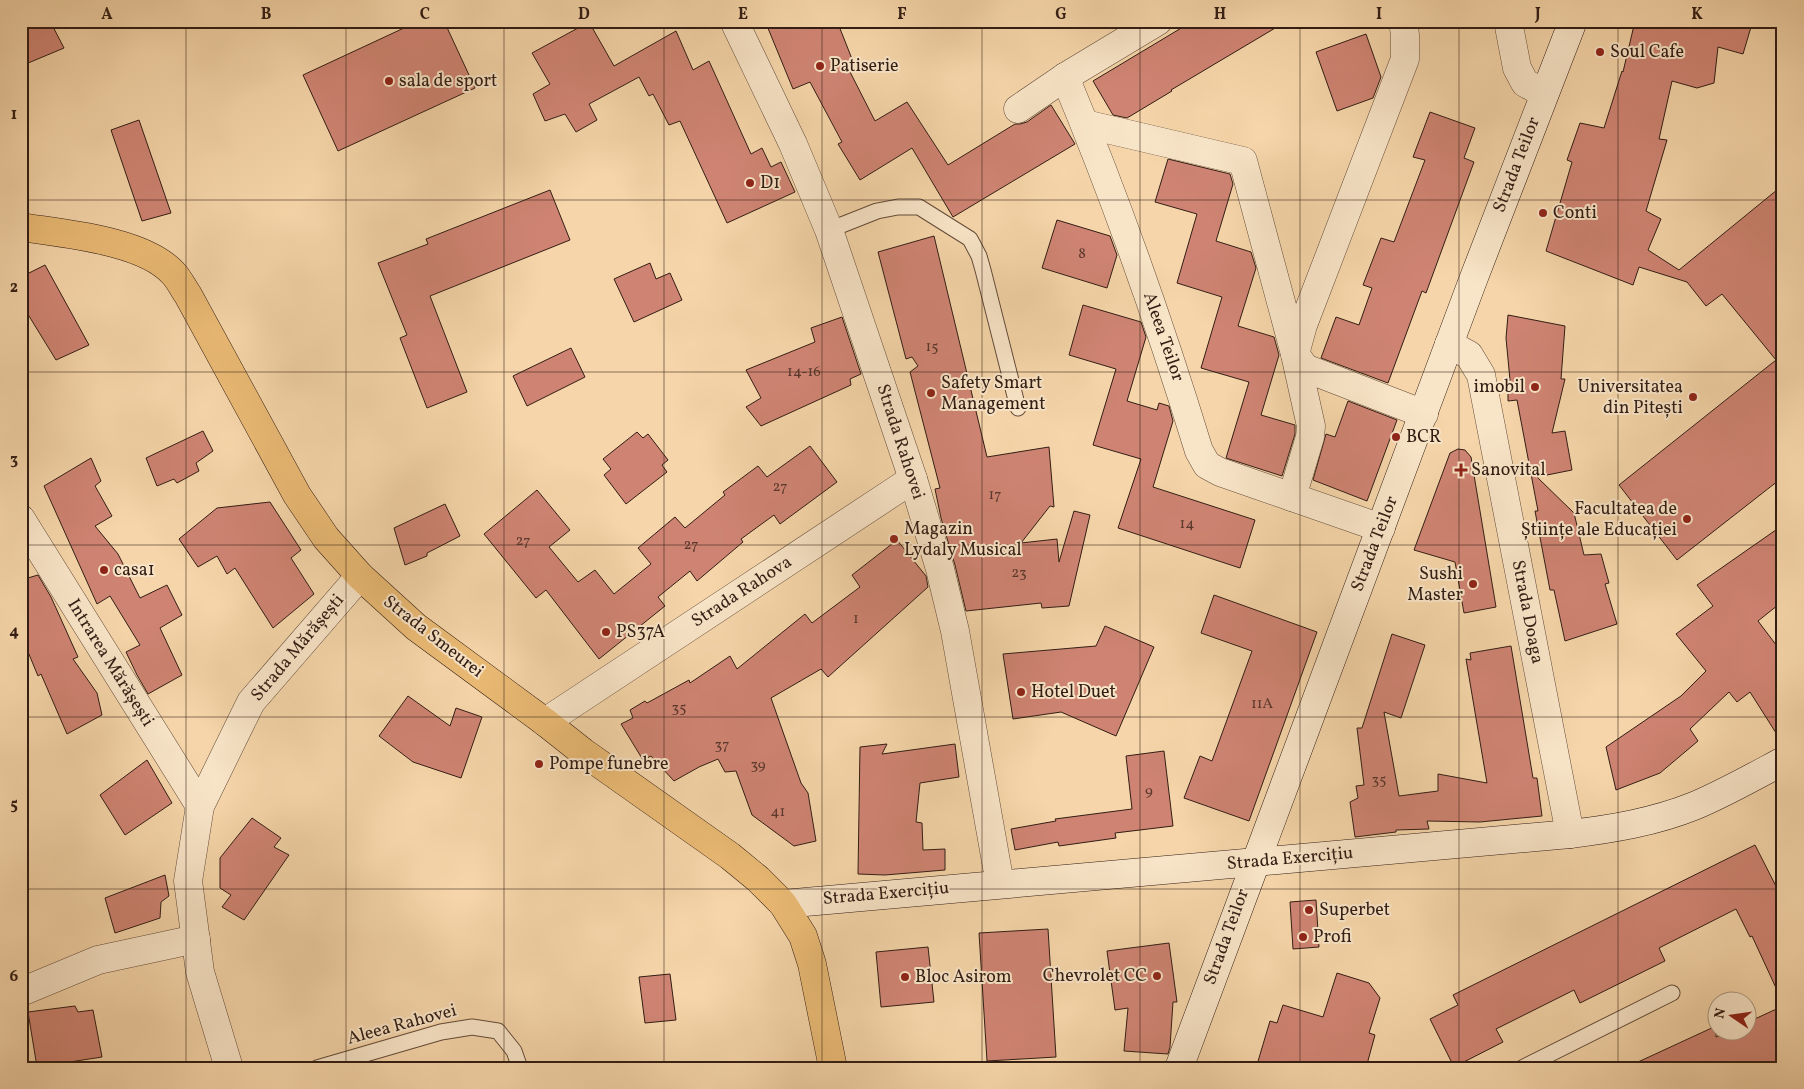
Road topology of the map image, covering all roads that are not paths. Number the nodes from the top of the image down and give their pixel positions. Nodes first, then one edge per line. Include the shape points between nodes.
1 (734, 21) edge
2 (1158, 21) edge
3 (1403, 21) edge
4 (1508, 21) edge
5 (1573, 21) edge
6 (1065, 77) junction
7 (1544, 93) junction
8 (1018, 109) dead end
9 (1084, 124) junction
10 (21, 227) edge
11 (829, 230) junction
12 (1449, 344) junction
13 (1295, 354) junction
14 (1018, 408) dead end
15 (1424, 414) junction
16 (913, 480) junction
17 (1292, 497) junction
18 (21, 519) edge
19 (1381, 528) junction
20 (360, 576) junction
21 (546, 722) junction
22 (1782, 762) edge
23 (200, 806) junction
24 (1570, 834) junction
25 (1255, 862) junction
26 (1000, 884) junction
27 (783, 904) junction
28 (196, 938) junction
29 (21, 992) edge
30 (1672, 993) dead end
31 (229, 1068) edge
32 (317, 1068) edge
33 (520, 1068) edge
34 (833, 1068) edge
35 (1179, 1068) edge
36 (1522, 1068) edge

1 - 11 street, Strada Rahovei via 793,144
2 - 6 street
3 - 13 street via 1405,59 1303,325
4 - 7 street via 1517,68 1525,83
5 - 7 street, Strada Teilor
6 - 8 street
6 - 9 street, Aleea Teilor
7 - 12 street, Strada Teilor
9 - 13 street via 1243,161
9 - 17 street, Aleea Teilor via 1155,312 1199,450 1207,465
10 - 20 main road, Strada Smeurei via 129,247 173,272 297,495 326,538
11 - 14 lane via 877,211 919,207 970,238 983,270
11 - 16 street, Strada Rahovei
12 - 15 street, Strada Teilor
12 - 24 street, Strada Doaga via 1469,355 1481,375
13 - 15 street via 1305,368
13 - 17 street via 1311,426
15 - 19 street, Strada Teilor
16 - 21 street, Strada Rahova
16 - 26 street, Strada Rahovei via 940,569 954,631
17 - 19 street, Aleea Teilor
18 - 23 street, Intrarea Mărășești
19 - 25 street, Strada Teilor
20 - 21 main road, Strada Smeurei via 416,627
20 - 23 street, Strada Mărășești via 251,702
21 - 27 main road, Strada Smeurei via 582,752 730,856
22 - 24 street, Strada Exercițiu via 1695,806 1622,827
23 - 28 street, Strada Mărășești via 188,881
24 - 25 street, Strada Exercițiu
25 - 26 street, Strada Exercițiu
25 - 35 street, Strada Teilor
26 - 27 street, Strada Exercițiu
27 - 34 main road, Strada Smeurei via 803,936 812,964
28 - 29 street via 98,960
28 - 31 street, Strada Mărășești via 200,972
30 - 36 lane
32 - 33 lane, Aleea Rahovei via 441,1032 472,1027 498,1032 514,1051

